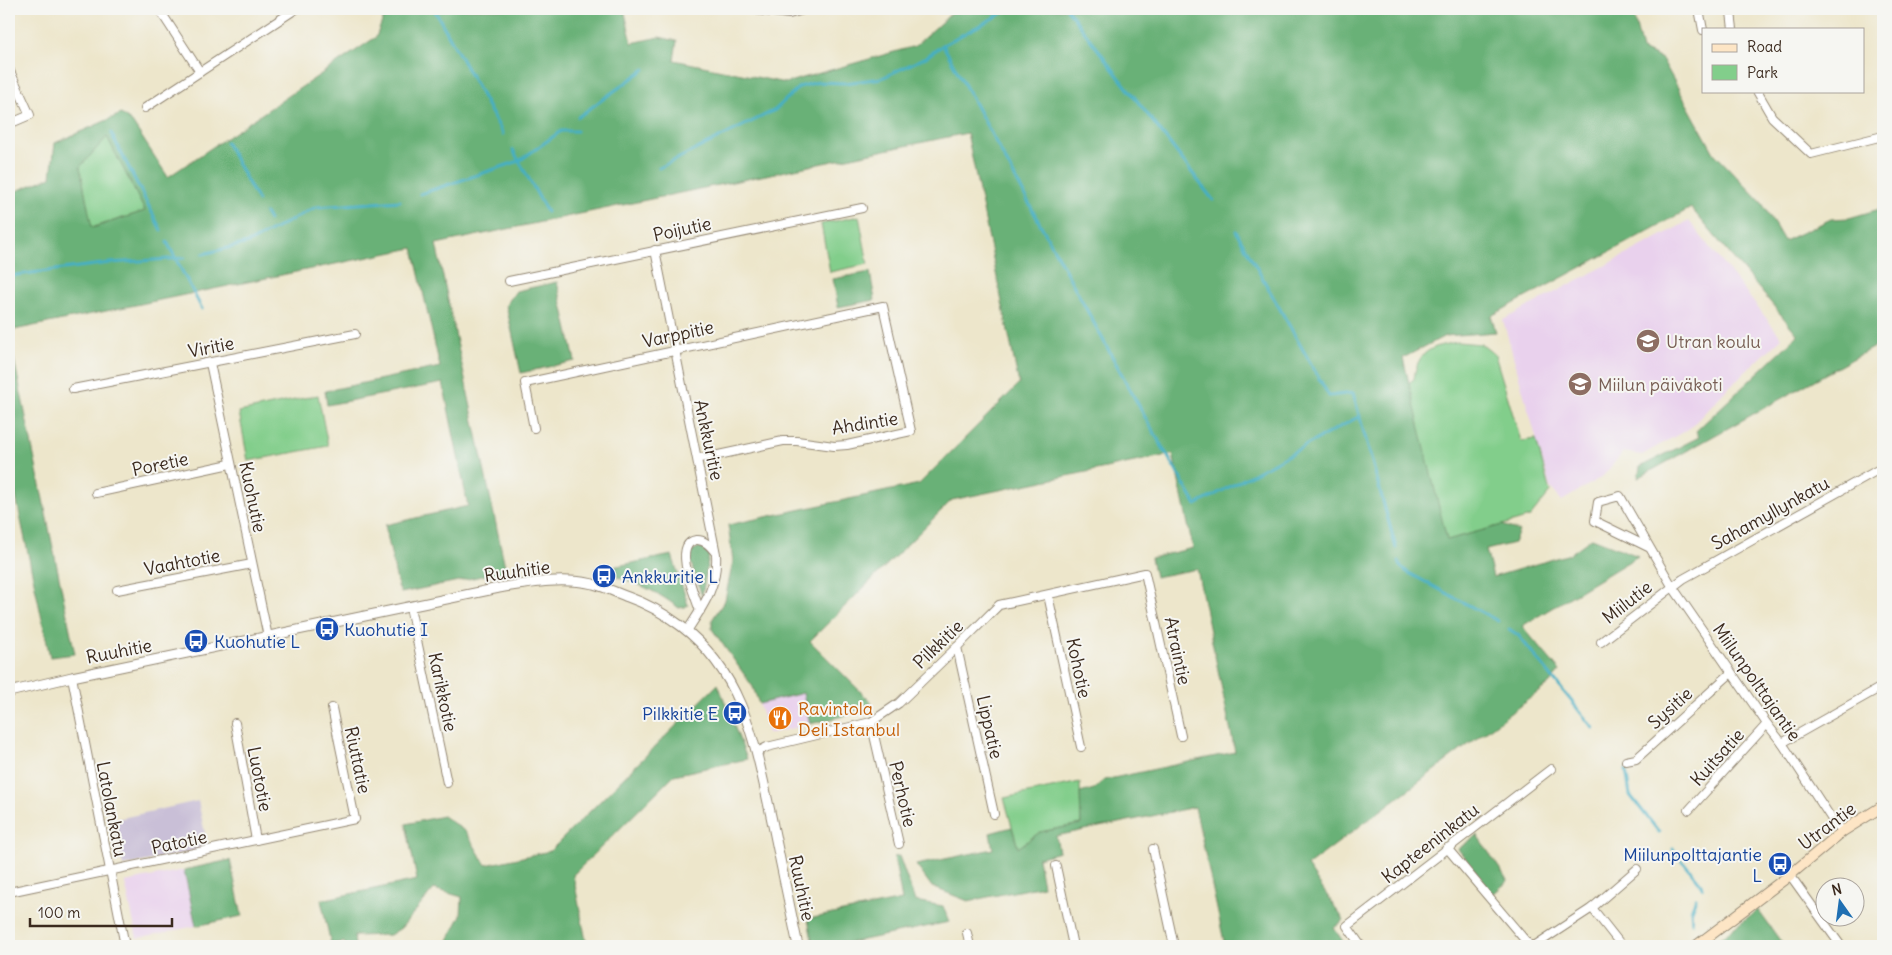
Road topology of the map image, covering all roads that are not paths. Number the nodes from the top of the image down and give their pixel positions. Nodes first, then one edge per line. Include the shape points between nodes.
1 (159, 9) edge
2 (296, 9) edge
3 (748, 9) edge
4 (807, 9) edge
5 (1699, 9) edge
6 (1727, 9) edge
7 (1703, 28) edge
8 (1733, 28) edge
9 (9, 69) edge
10 (200, 72) junction
11 (1758, 92) edge
12 (145, 108) dead end
13 (9, 124) edge
14 (1883, 136) edge
15 (862, 208) dead end
16 (655, 250) junction
17 (509, 281) dead end
18 (883, 306) joint
19 (355, 334) dead end
20 (676, 350) junction
21 (210, 363) junction
22 (73, 389) dead end
23 (534, 428) dead end
24 (698, 458) junction
25 (230, 464) junction
26 (1883, 467) edge
27 (96, 493) dead end
28 (1650, 548) junction
29 (716, 554) junction
30 (252, 564) junction
31 (1145, 573) joint
32 (1672, 586) junction
33 (117, 590) dead end
34 (1048, 594) junction
35 (410, 607) junction
36 (700, 611) junction
37 (687, 631) junction
38 (268, 637) junction
39 (1601, 642) dead end
40 (957, 648) junction
41 (1731, 673) junction
42 (72, 677) junction
43 (1883, 686) edge
44 (9, 692) edge
45 (332, 708) dead end
46 (871, 722) junction
47 (234, 723) dead end
48 (1767, 724) junction
49 (1181, 736) dead end
50 (1782, 743) junction
51 (1080, 747) dead end
52 (757, 752) junction
53 (1626, 761) dead end
54 (1551, 769) dead end
55 (447, 782) dead end
56 (1883, 806) edge
57 (1690, 810) dead end
58 (994, 814) dead end
59 (355, 818) joint
60 (1843, 832) junction
61 (256, 840) junction
62 (898, 844) dead end
63 (1447, 848) junction
64 (1153, 849) dead end
65 (1056, 866) dead end
66 (1637, 869) dead end
67 (109, 872) junction
68 (1790, 875) junction
69 (9, 892) edge
70 (1592, 908) junction
71 (967, 933) dead end
72 (125, 946) edge
73 (798, 946) edge
74 (970, 946) edge
75 (1073, 946) edge
76 (1174, 946) edge
77 (1361, 946) edge
78 (1530, 946) edge
79 (1534, 946) edge
80 (1622, 946) edge
81 (1696, 946) edge
82 (1841, 946) edge

1 - 10 street
2 - 10 street
3 - 4 street via 789,14
5 - 7 street
6 - 8 street via 1731,12
9 - 13 street via 30,115
10 - 12 street
11 - 14 street via 1772,116 1811,154
15 - 16 street, Poijutie
16 - 17 street, Poijutie
16 - 20 street, Ankkuritie
18 - 20 street, Varppitie
18 - 24 street, Ahdintie via 911,431 847,445 783,441
19 - 21 street, Viritie
20 - 23 street, Varppitie via 525,383
20 - 24 street, Ankkuritie
21 - 22 street, Viritie
21 - 25 street, Kuohutie
24 - 29 street, Ankkuritie
25 - 27 street, Poretie
25 - 30 street, Kuohutie
26 - 32 street, Sahamyllynkatu
28 - 28 street, Miilunpolttajantie via 1595,521 1598,502 1620,496
28 - 32 street, Miilunpolttajantie
29 - 36 street, Ankkuritie via 712,590
29 - 36 street via 710,546 695,540 684,552
30 - 33 street, Vaahtotie
30 - 38 street, Kuohutie
31 - 34 street, Pilkkitie
31 - 49 street, Atraintie
32 - 39 street, Miilutie
32 - 41 street, Miilunpolttajantie
34 - 40 street, Pilkkitie via 998,604
34 - 51 street, Kohotie
35 - 37 street, Ruuhitie via 538,581 566,581 594,584 641,602
35 - 38 street, Ruuhitie
35 - 55 street, Karikkotie
36 - 37 street, Ankkuritie
37 - 52 street, Ruuhitie via 706,648 734,687
38 - 42 street, Ruuhitie
40 - 46 street, Pilkkitie via 899,703
40 - 58 street, Lippatie
41 - 48 street, Miilunpolttajantie
41 - 53 street, Sysitie via 1636,759
42 - 44 street, Ruuhitie
42 - 67 street, Latolankatu
43 - 50 street
45 - 59 street, Riuttatie
46 - 52 street, Pilkkitie
46 - 62 street, Perhotie
47 - 61 street, Luototie
48 - 50 street, Miilunpolttajantie
48 - 57 street, Kuitsatie
50 - 60 street, Miilunpolttajantie
52 - 73 street, Ruuhitie
54 - 63 street, Kapteeninkatu
56 - 60 main road, Utrantie
59 - 61 street, Patotie
60 - 68 main road, Utrantie
61 - 67 street, Patotie
63 - 77 street, Kapteeninkatu via 1347,926
63 - 78 street
64 - 76 street
65 - 75 street
66 - 70 street
67 - 69 street, Patotie
67 - 72 street, Latolankatu
68 - 81 main road, Utrantie
68 - 82 street
70 - 79 street
70 - 80 street
71 - 74 street

